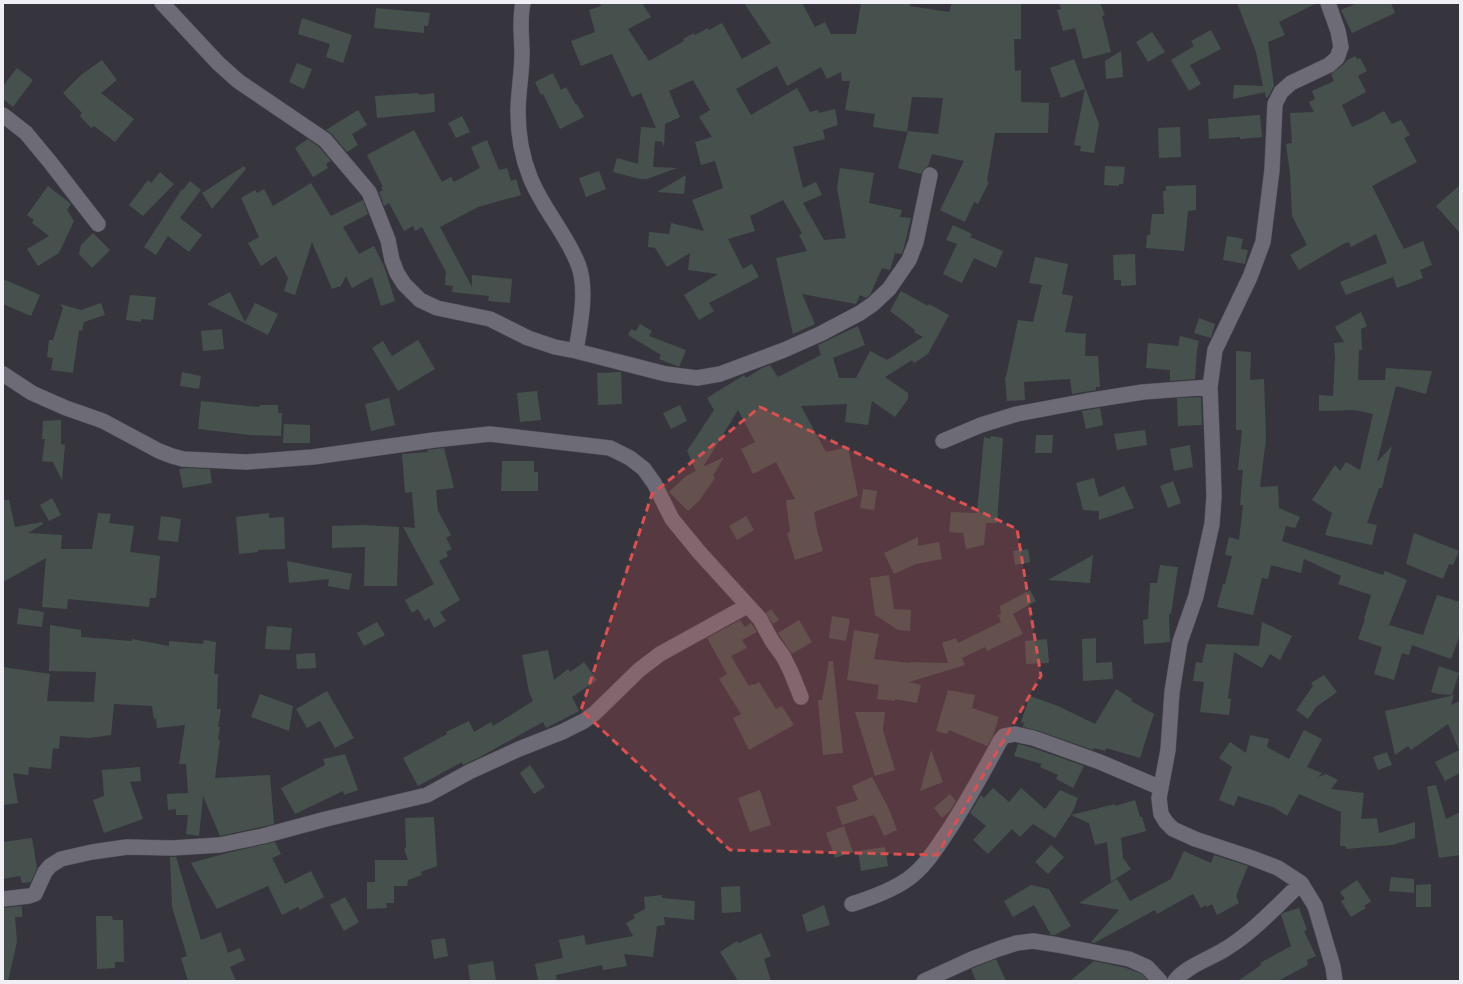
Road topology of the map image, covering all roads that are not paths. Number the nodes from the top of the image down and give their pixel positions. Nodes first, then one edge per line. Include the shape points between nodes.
1 (162, 3) edge
2 (523, 3) edge
3 (1328, 3) edge
4 (3, 115) edge
5 (930, 175) dead end
6 (98, 224) dead end
7 (576, 351) junction
8 (3, 374) edge
9 (1210, 387) junction
10 (944, 441) dead end
11 (747, 606) junction
12 (801, 697) dead end
13 (1161, 788) junction
14 (1301, 884) junction
15 (3, 899) edge
16 (852, 904) dead end
17 (924, 981) edge
18 (1160, 981) edge
19 (1175, 981) edge
20 (1335, 981) edge

1 - 7 street via 238,81 326,140 369,192 388,240 397,273 420,300 437,308 490,318 528,338
2 - 7 street via 518,111 521,140 529,175 536,192 579,264 583,289
3 - 9 street via 1341,47 1338,58 1291,83 1281,92 1274,104 1272,170 1263,242 1250,277 1215,350
4 - 6 street via 26,133
5 - 7 street via 916,242 909,260 889,289 860,313 820,334 720,374 697,378 666,374
8 - 11 street via 32,393 103,421 159,451 183,459 246,462 298,458 490,434 610,448 630,458 644,469 672,519
9 - 10 street via 1143,392 1017,414 981,425
9 - 13 street via 1214,496 1212,524 1196,596 1180,642 1172,692 1168,750
11 - 12 street via 760,619 783,656
11 - 15 street via 660,654 584,721 519,748 427,795 263,836 220,844 172,848 127,847 61,859 45,872 35,894
13 - 14 street via 1161,814 1173,829 1194,839 1278,868
13 - 16 street via 1100,762 1040,741 1015,734 1004,736 972,794 922,867 907,880 880,894
14 - 19 street via 1245,935
14 - 20 street via 1315,906
17 - 18 street via 998,949 1033,941 1128,959 1147,967

